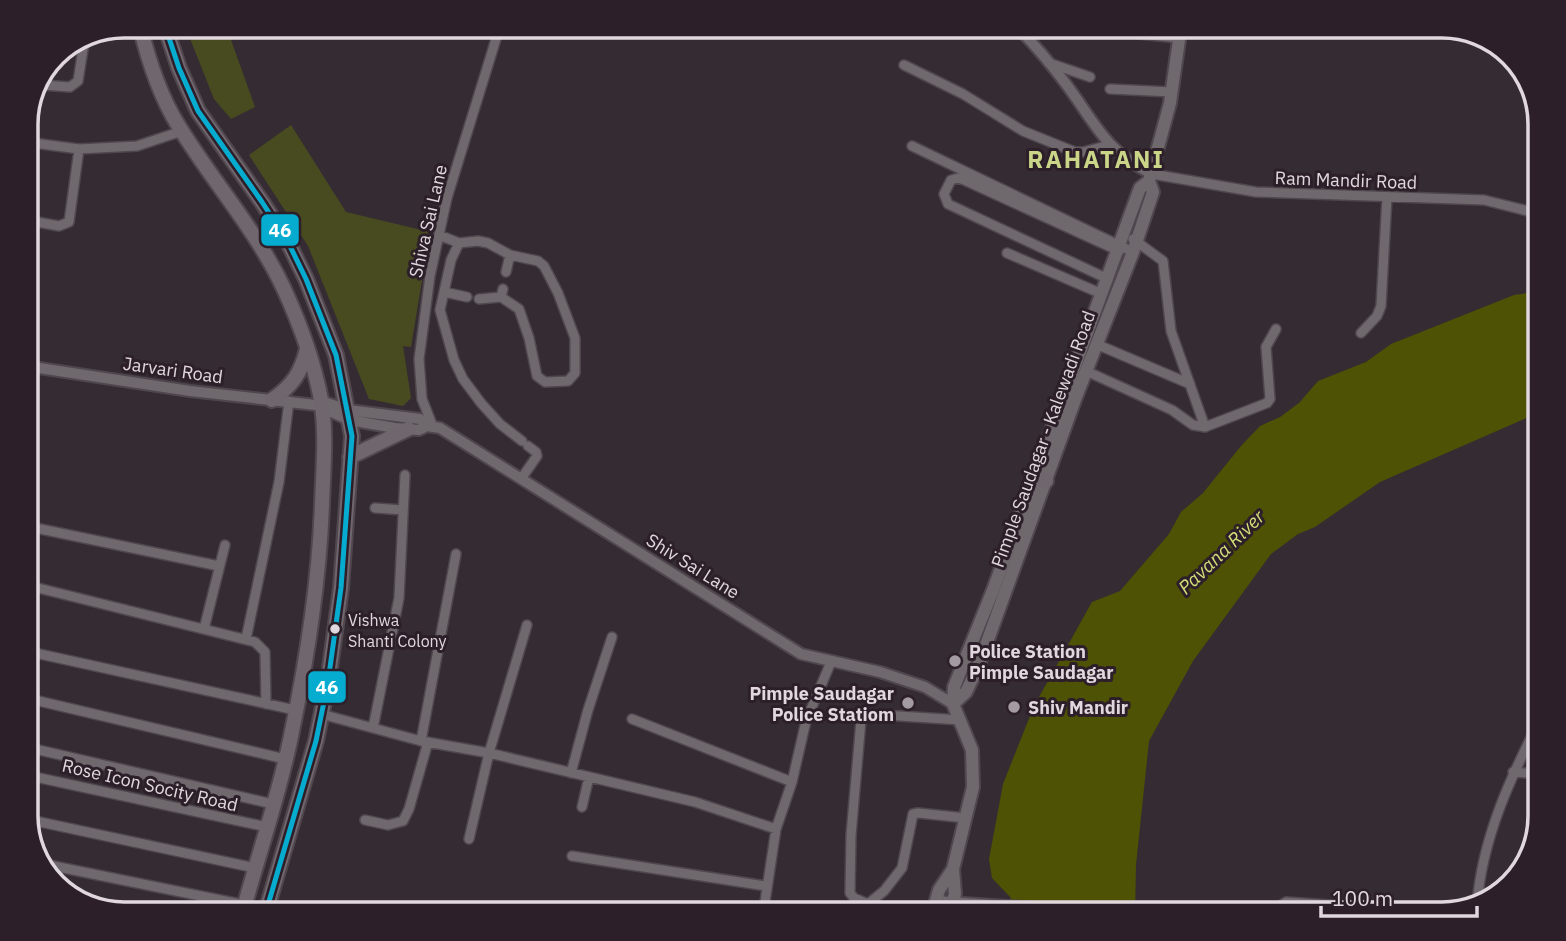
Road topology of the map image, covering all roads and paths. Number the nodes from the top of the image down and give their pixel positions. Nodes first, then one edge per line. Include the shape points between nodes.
1 (144, 38) edge
2 (169, 38) edge
3 (496, 38) edge
4 (1027, 38) edge
5 (1180, 38) edge
6 (83, 50) edge
7 (1049, 63) junction
8 (905, 65) dead end
9 (1090, 77) dead end
10 (48, 85) edge
11 (1110, 89) dead end
12 (1172, 92) junction
13 (182, 131) junction
14 (39, 144) edge
15 (1109, 145) junction
16 (912, 146) dead end
17 (79, 149) junction
18 (1150, 177) junction
19 (1387, 197) junction
20 (1527, 211) edge
21 (39, 222) edge
22 (439, 235) junction
23 (459, 243) junction
24 (1127, 245) junction
25 (1007, 253) dead end
26 (510, 255) junction
27 (506, 272) dead end
28 (1108, 279) junction
29 (443, 292) junction
30 (1102, 294) junction
31 (467, 297) dead end
32 (480, 299) dead end
33 (1276, 329) dead end
34 (1361, 332) dead end
35 (1096, 344) junction
36 (307, 349) junction
37 (39, 368) edge
38 (1086, 372) junction
39 (1190, 384) junction
40 (272, 400) junction
41 (289, 401) junction
42 (320, 405) junction
43 (349, 415) junction
44 (430, 427) junction
45 (1205, 427) junction
46 (408, 429) junction
47 (350, 457) junction
48 (405, 475) dead end
49 (1040, 478) junction
50 (521, 479) junction
51 (375, 508) dead end
52 (403, 510) junction
53 (39, 529) edge
54 (225, 545) dead end
55 (456, 554) dead end
56 (219, 566) junction
57 (39, 588) edge
58 (527, 625) dead end
59 (204, 629) junction
60 (612, 637) dead end
61 (246, 639) junction
62 (39, 654) edge
63 (831, 662) junction
64 (39, 701) edge
65 (266, 704) junction
66 (953, 704) junction
67 (295, 710) junction
68 (321, 714) junction
69 (632, 719) dead end
70 (961, 720) junction
71 (373, 728) junction
72 (425, 741) junction
73 (1528, 743) edge
74 (39, 750) edge
75 (489, 753) junction
76 (285, 758) junction
77 (1513, 772) junction
78 (571, 773) junction
79 (1528, 773) edge
80 (589, 777) junction
81 (39, 778) edge
82 (792, 782) junction
83 (273, 804) junction
84 (582, 807) dead end
85 (966, 818) junction
86 (365, 820) dead end
87 (39, 822) edge
88 (267, 827) junction
89 (776, 829) junction
90 (469, 839) dead end
91 (572, 856) dead end
92 (55, 867) edge
93 (255, 868) junction
94 (953, 869) junction
95 (766, 886) junction
96 (1478, 894) edge
97 (936, 901) edge
98 (208, 902) edge
99 (245, 902) edge
100 (269, 902) edge
101 (764, 902) edge
102 (863, 902) edge
103 (870, 902) edge
104 (953, 902) edge

1 - 13 main road via 156,77
2 - 43 main road via 198,111 288,242 306,279 336,355
3 - 22 street, Shiva Sai Lane
4 - 7 street
5 - 12 main road, Pimple Saudagar - Kalewadi Road
6 - 10 street via 75,85
7 - 9 street
7 - 15 street
8 - 15 street via 1023,131 1074,152
11 - 12 street
12 - 18 main road, Pimple Saudagar - Kalewadi Road
13 - 17 street via 137,146
13 - 36 main road via 266,254
14 - 17 street
15 - 18 street
16 - 24 street
17 - 21 street via 69,222 58,226
18 - 19 street, Ram Mandir Road via 1256,192
18 - 24 main road, Pimple Saudagar - Kalewadi Road via 1153,192
19 - 20 street, Ram Mandir Road via 1485,200
19 - 34 street via 1381,306
22 - 23 street
22 - 44 street, Shiva Sai Lane via 419,359
23 - 26 street via 488,243
23 - 29 street
24 - 28 main road, Pimple Saudagar - Kalewadi Road
24 - 28 street via 964,180 951,180 944,194 948,204
24 - 35 main road, Pimple Saudagar - Kalewadi Road
24 - 39 street via 1163,261 1171,331
25 - 30 street
26 - 27 street
26 - 32 street via 538,261 552,280 575,338 573,378 562,382 539,378 519,309 502,293
28 - 30 main road, Pimple Saudagar - Kalewadi Road
29 - 31 street
29 - 50 street via 440,310 463,379 487,410 537,453
30 - 49 main road, Pimple Saudagar - Kalewadi Road
33 - 45 street via 1266,347 1270,399
35 - 38 main road, Pimple Saudagar - Kalewadi Road
35 - 39 street
36 - 40 main road via 295,381
36 - 42 main road
37 - 40 street, Jarvari Road
38 - 45 street
38 - 49 main road, Pimple Saudagar - Kalewadi Road
39 - 45 street
40 - 41 street, Jarvari Road
41 - 42 street, Jarvari Road
41 - 61 street via 279,482
42 - 43 street, Jarvari Road
42 - 67 main road via 324,469 317,585
43 - 44 street, Shiv Sai Lane via 420,419
43 - 46 street
43 - 47 main road
44 - 46 street
44 - 50 street, Shiv Sai Lane via 444,430
46 - 47 main road
47 - 68 main road via 341,588
48 - 52 street
49 - 66 main road, Pimple Saudagar - Kalewadi Road via 954,687
50 - 63 street, Shiv Sai Lane via 801,654
51 - 52 street
52 - 71 street via 399,598
53 - 56 street
54 - 56 street
55 - 72 street
56 - 59 street
57 - 59 street
58 - 75 street
59 - 61 street
60 - 78 street
61 - 65 street via 260,644 265,652
62 - 65 street
63 - 66 street, Shiv Sai Lane via 880,671 925,687
63 - 82 street via 806,721
64 - 76 street
65 - 67 street
66 - 70 main road
67 - 76 main road
68 - 71 street
68 - 100 main road
69 - 82 street
70 - 85 main road via 974,768
70 - 102 street via 863,715 850,893
71 - 72 street
72 - 75 street
72 - 86 street via 403,821 388,825
73 - 77 street
74 - 83 street
75 - 78 street
75 - 90 street
76 - 83 main road
77 - 79 street
77 - 96 street via 1479,875
78 - 80 street
80 - 84 street
80 - 89 street via 695,802
81 - 88 street, Rose Icon Socity Road
82 - 89 street
83 - 88 main road
85 - 94 main road
85 - 103 street via 913,814 902,868
87 - 93 street
88 - 93 main road
89 - 95 street
91 - 95 street
92 - 98 street
93 - 99 main road
94 - 97 main road
94 - 104 main road
95 - 101 street

